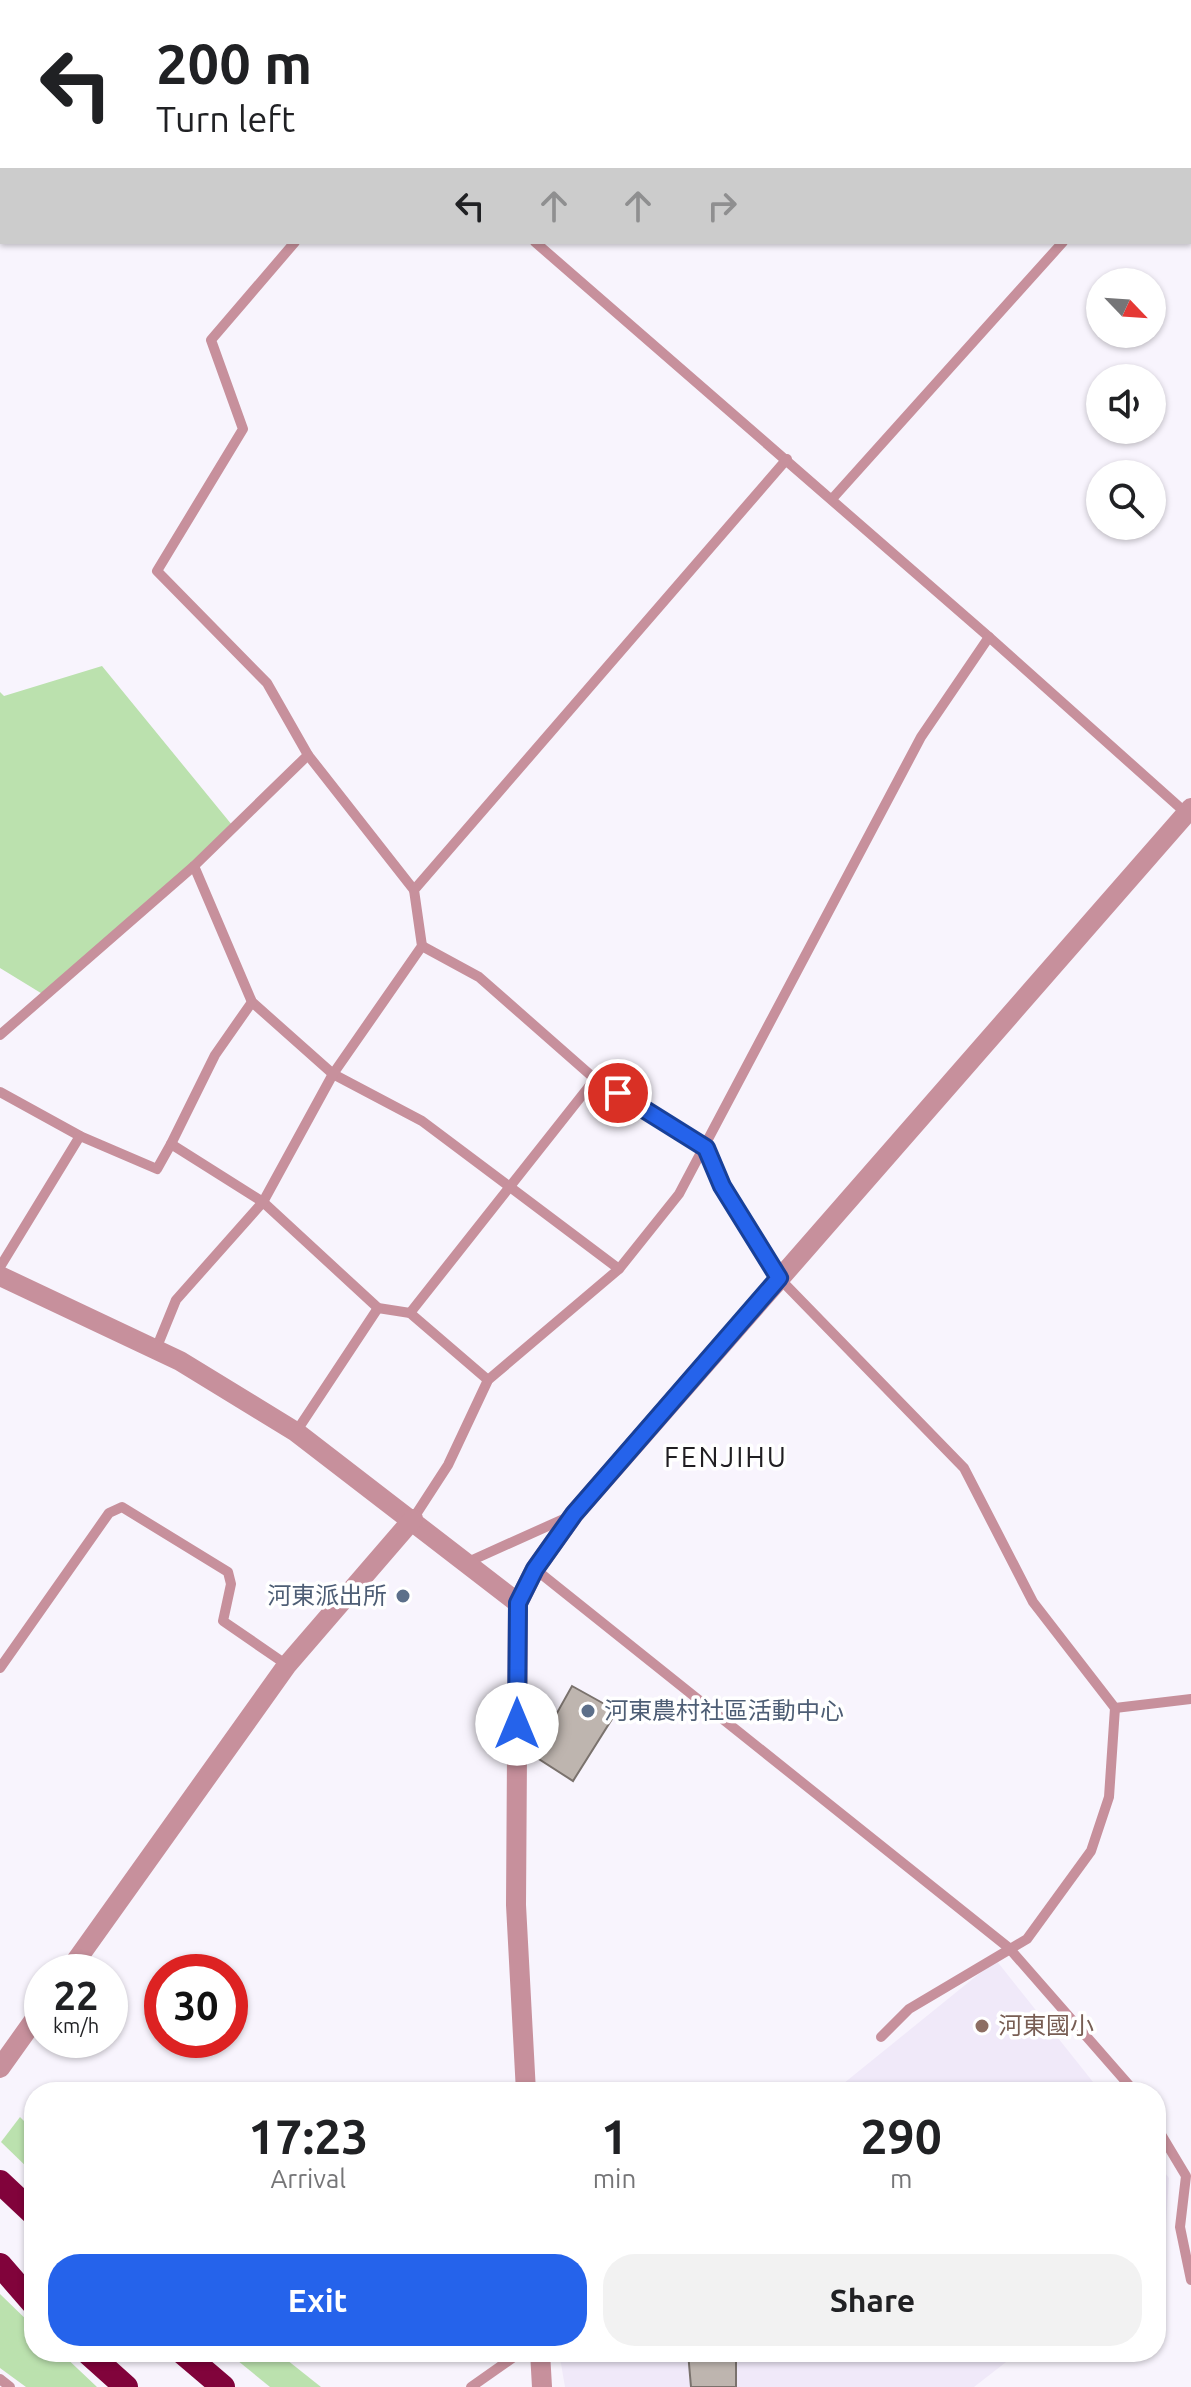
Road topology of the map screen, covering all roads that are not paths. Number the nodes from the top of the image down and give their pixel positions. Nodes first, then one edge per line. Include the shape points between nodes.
1 (293, 244) edge
2 (537, 244) edge
3 (1061, 244) edge
4 (787, 459) junction
5 (832, 499) junction
6 (989, 637) junction
7 (308, 755) junction
8 (1188, 810) edge
9 (194, 866) junction
10 (414, 890) junction
11 (422, 946) junction
12 (252, 1002) junction
13 (0, 1035) edge
14 (333, 1074) junction
15 (595, 1079) junction
16 (0, 1092) edge
17 (80, 1136) junction
18 (171, 1144) junction
19 (706, 1148) junction
20 (510, 1184) junction
21 (263, 1202) junction
22 (0, 1267) edge
23 (619, 1269) junction
24 (0, 1276) edge
25 (779, 1278) junction
26 (378, 1308) junction
27 (410, 1313) junction
28 (156, 1349) junction
29 (488, 1380) junction
30 (296, 1432) junction
31 (574, 1514) junction
32 (413, 1519) junction
33 (468, 1562) junction
34 (535, 1569) junction
35 (518, 1603) junction
36 (287, 1665) junction
37 (0, 1668) edge
38 (1191, 1699) edge
39 (1115, 1708) junction
40 (1009, 1948) junction
41 (81, 1954) edge
42 (24, 2034) edge
43 (881, 2037) dead end
44 (0, 2068) edge
45 (525, 2082) edge
46 (1126, 2082) edge
47 (1166, 2143) edge
48 (0, 2182) edge
49 (24, 2205) edge
50 (0, 2251) edge
51 (0, 2265) edge
52 (24, 2273) edge
53 (1191, 2280) edge
54 (24, 2293) edge
55 (98, 2362) edge
56 (120, 2362) edge
57 (194, 2362) edge
58 (507, 2362) edge
59 (541, 2362) edge
60 (0, 2379) edge
61 (10, 2387) edge
62 (126, 2387) edge
63 (148, 2387) edge
64 (223, 2387) edge
65 (471, 2387) edge
66 (542, 2387) edge

1 - 7 lane via 211,340 243,429 157,571 267,683
2 - 4 lane
3 - 5 lane
4 - 5 lane
4 - 10 lane
5 - 6 lane
6 - 8 lane
6 - 19 lane via 921,737
7 - 9 lane
7 - 10 lane
8 - 25 street
9 - 12 lane
9 - 13 lane
10 - 11 lane
11 - 14 lane
11 - 15 lane via 479,977
12 - 14 lane
12 - 18 lane via 215,1055
14 - 20 lane via 422,1121
14 - 21 lane
15 - 19 lane
15 - 20 lane
16 - 17 lane
17 - 18 lane via 157,1169
17 - 22 lane
18 - 21 lane
19 - 23 lane via 679,1194
19 - 25 lane via 722,1186
20 - 23 lane
20 - 27 lane
21 - 26 lane
21 - 28 lane via 176,1300
23 - 29 lane
24 - 28 street
25 - 31 street
25 - 39 lane via 964,1468 1033,1602
26 - 27 lane
26 - 30 lane
27 - 29 lane
28 - 30 street
29 - 32 lane via 448,1465
30 - 32 street
31 - 33 lane
31 - 34 street
32 - 33 street
32 - 36 street
33 - 35 street
34 - 35 street
34 - 40 lane
35 - 45 street via 516,1905
36 - 37 lane via 223,1621 231,1584 228,1572 122,1507 109,1513
36 - 41 street
38 - 39 lane
39 - 40 lane via 1109,1797 1097,1841 1027,1939
40 - 43 lane via 909,2009
40 - 46 lane
42 - 44 street
47 - 53 lane via 1186,2176 1180,2227
48 - 49 highway
50 - 52 highway
51 - 54 highway
55 - 62 highway
56 - 63 highway
57 - 64 highway
58 - 65 lane
59 - 66 street
60 - 61 lane

